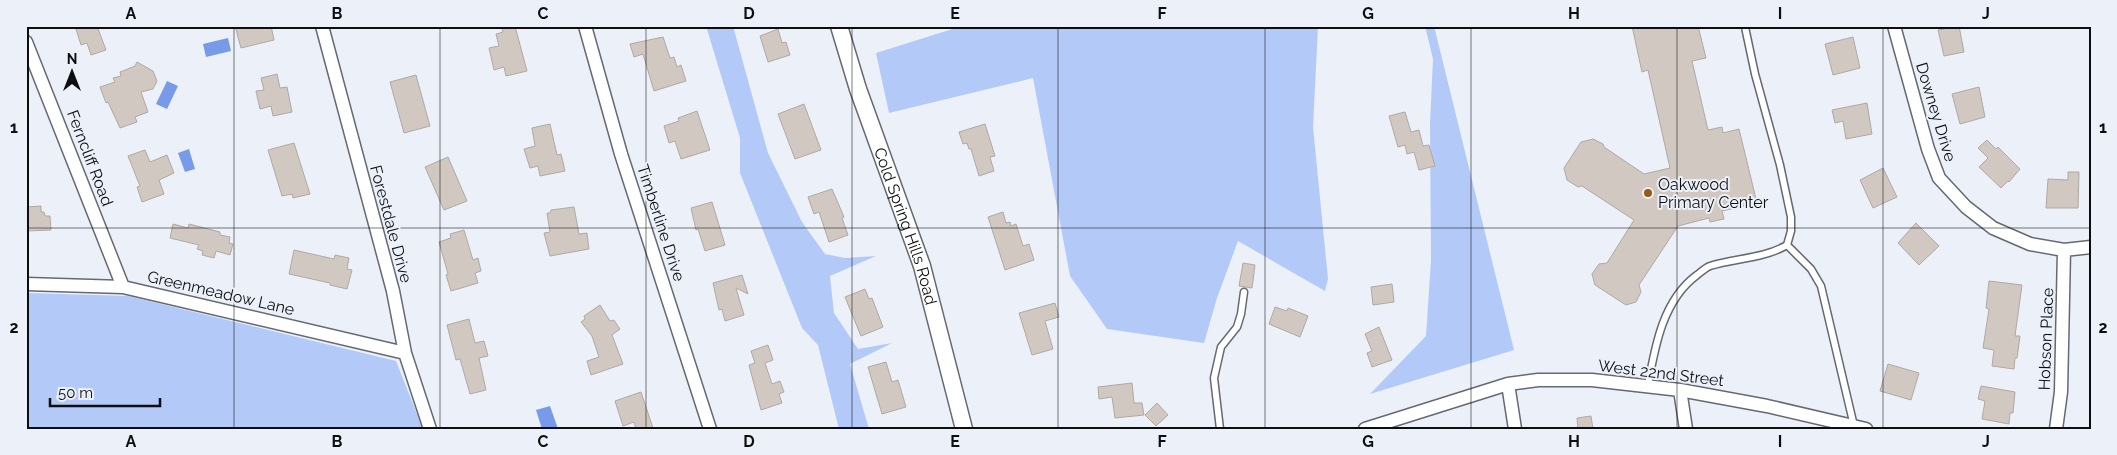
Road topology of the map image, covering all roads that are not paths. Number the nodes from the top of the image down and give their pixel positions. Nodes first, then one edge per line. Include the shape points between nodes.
1 (322, 26) edge
2 (585, 26) edge
3 (839, 26) edge
4 (1894, 26) edge
5 (1745, 27) edge
6 (26, 42) edge
7 (1787, 245) junction
8 (2091, 247) edge
9 (2064, 250) junction
10 (26, 284) edge
11 (123, 287) junction
12 (1244, 292) dead end
13 (405, 353) junction
14 (1508, 384) junction
15 (1648, 385) junction
16 (1680, 390) junction
17 (1858, 428) edge
18 (430, 429) edge
19 (710, 429) edge
20 (964, 429) edge
21 (1220, 429) edge
22 (1365, 429) edge
23 (1515, 429) edge
24 (1686, 429) edge
25 (2056, 429) edge

1 - 13 street, Forestdale Drive via 393,291
2 - 19 street, Timberline Drive via 621,154
3 - 20 street, Cold Spring Hills Road via 858,89 922,266
4 - 9 street, Downey Drive via 1939,178 1966,207 1993,228 2030,244
5 - 7 lane via 1791,217 1792,231
6 - 11 street, Ferncliff Road
7 - 15 lane via 1775,252 1708,267 1690,280 1665,317
7 - 17 lane via 1811,269 1821,286
8 - 9 street, Downey Drive
9 - 25 street, Hobson Place via 2061,392
10 - 11 street, Greenmeadow Lane
11 - 13 street, Greenmeadow Lane
12 - 21 lane via 1237,327 1221,347 1214,378
13 - 18 street, Forestdale Drive
14 - 15 street, West 22nd Street via 1538,380 1592,380
14 - 22 street, West 22nd Street
14 - 23 street
15 - 16 street, West 22nd Street
16 - 17 street, West 22nd Street via 1767,406
16 - 24 street

